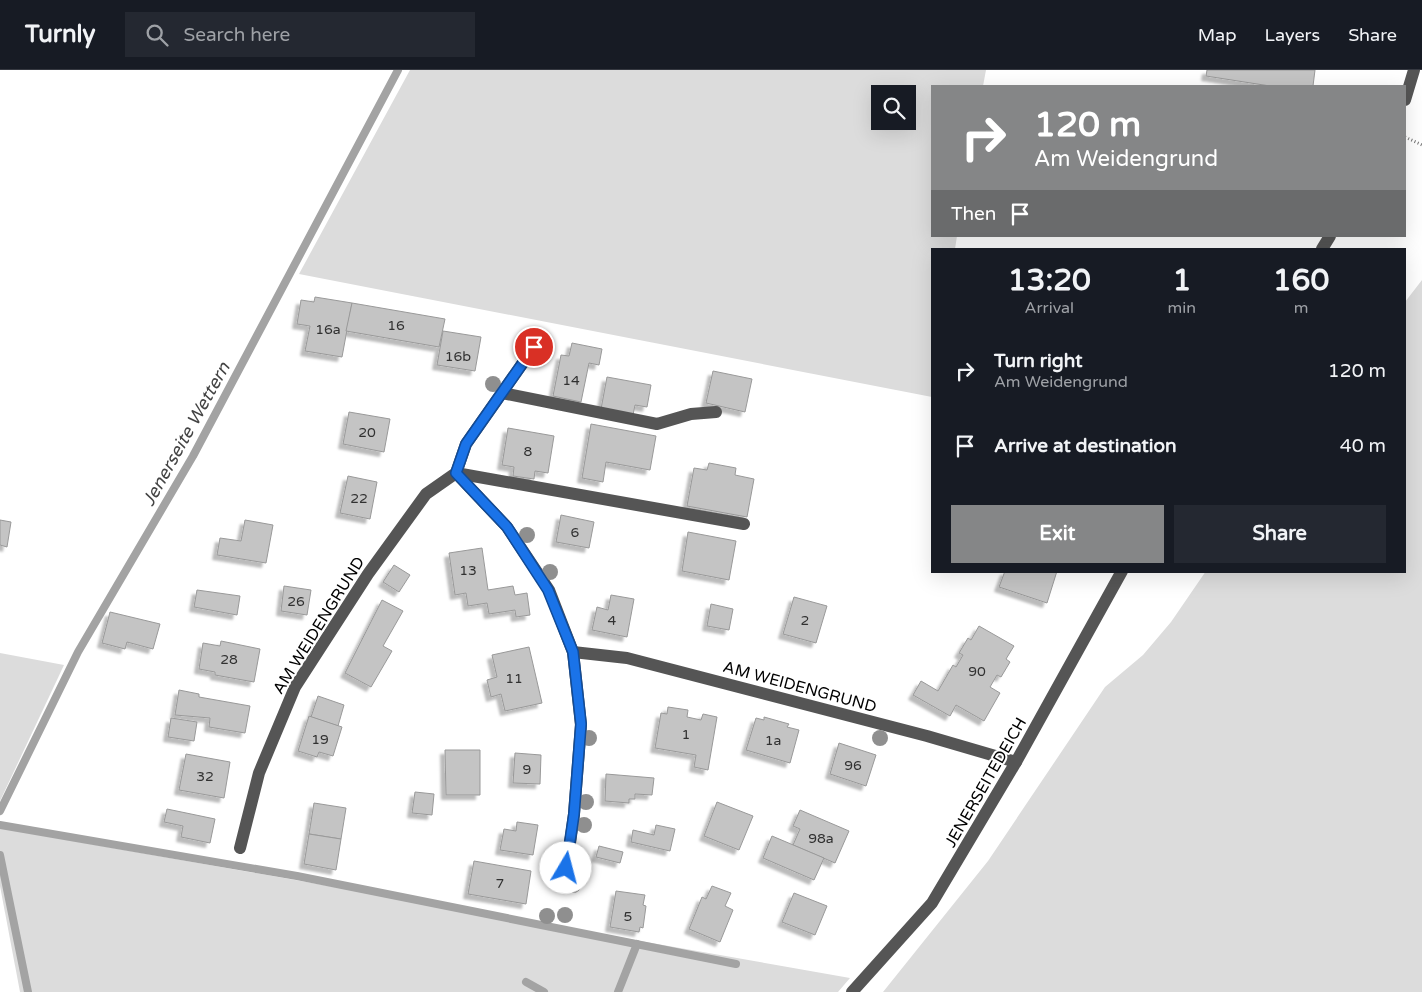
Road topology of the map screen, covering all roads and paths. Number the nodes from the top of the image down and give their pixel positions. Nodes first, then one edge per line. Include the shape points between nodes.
1 (1414, 70) edge
2 (1406, 97) edge
3 (1406, 137) edge
4 (1422, 145) edge
5 (1329, 237) edge
6 (1323, 248) edge
7 (534, 347) dead end
8 (502, 393) junction
9 (716, 412) dead end
10 (456, 473) junction
11 (744, 524) dead end
12 (1121, 573) edge
13 (573, 652) junction
14 (1016, 762) junction
15 (240, 848) dead end
16 (564, 887) dead end
17 (852, 992) edge

1 - 2 street
3 - 4 path
5 - 6 street
7 - 8 street
8 - 9 street via 657,424 691,414
8 - 10 street via 466,444
10 - 11 street
10 - 13 street via 507,527 548,590
10 - 15 street, AM WEIDENGRUND via 426,494 368,574 295,687 259,773
12 - 14 street, JENERSEITEDEICH
13 - 14 street, AM WEIDENGRUND via 627,658
13 - 16 street via 581,724
14 - 17 street, JENERSEITEDEICH via 932,903

